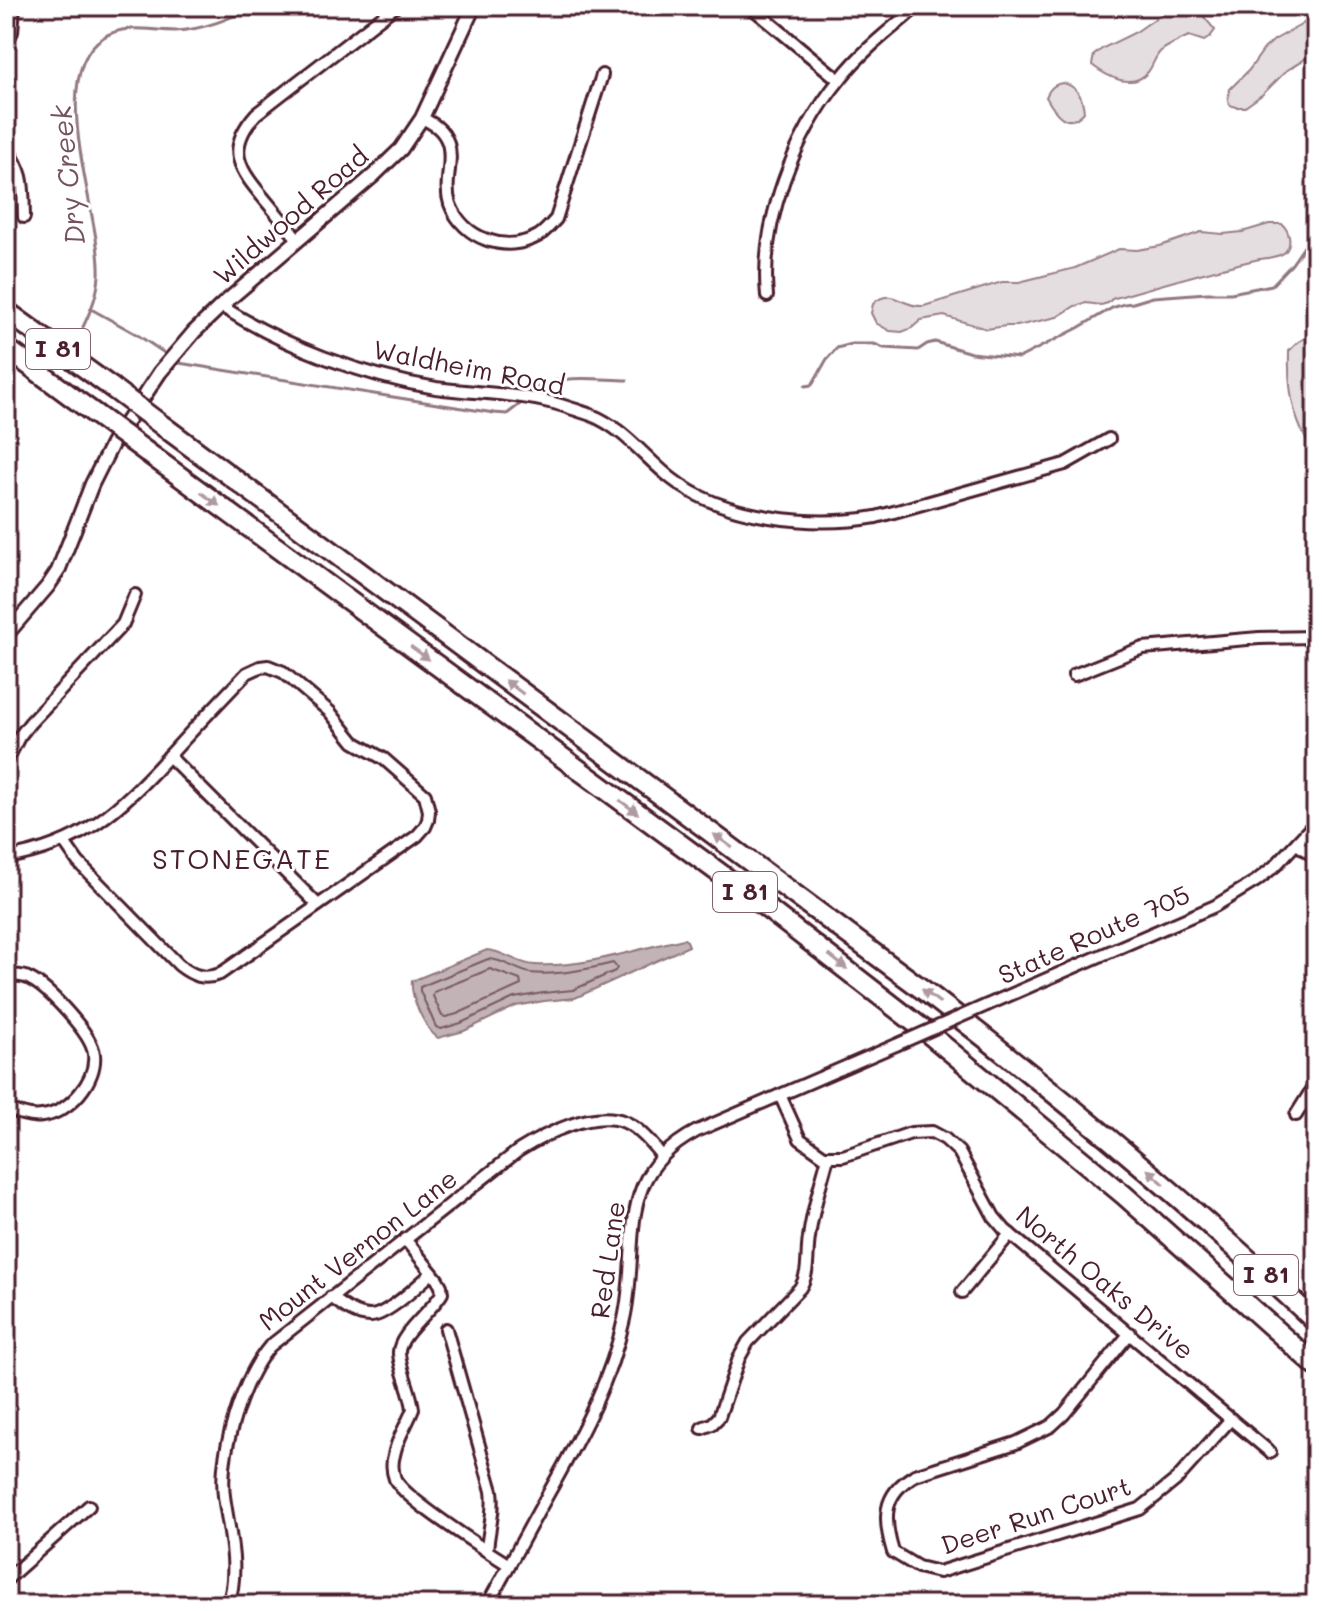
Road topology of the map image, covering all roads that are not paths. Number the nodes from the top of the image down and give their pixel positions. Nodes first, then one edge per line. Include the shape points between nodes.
1 (14, 6) edge
2 (396, 6) edge
3 (474, 6) edge
4 (750, 6) edge
5 (918, 6) edge
6 (6, 43) edge
7 (602, 75) dead end
8 (839, 80) junction
9 (422, 118) junction
10 (6, 147) edge
11 (24, 217) dead end
12 (298, 239) junction
13 (767, 296) dead end
14 (221, 306) junction
15 (6, 311) edge
16 (6, 348) edge
17 (1109, 439) dead end
18 (135, 595) dead end
19 (6, 635) edge
20 (1316, 637) edge
21 (1074, 675) dead end
22 (169, 756) junction
23 (6, 762) edge
24 (1316, 822) edge
25 (64, 842) junction
26 (1297, 844) junction
27 (6, 858) edge
28 (1316, 858) edge
29 (318, 905) junction
30 (6, 976) edge
31 (896, 1045) joint
32 (1316, 1083) edge
33 (780, 1095) junction
34 (6, 1108) edge
35 (1296, 1115) dead end
36 (662, 1156) junction
37 (828, 1157) junction
38 (1010, 1234) junction
39 (405, 1239) junction
40 (432, 1273) junction
41 (962, 1292) dead end
42 (331, 1297) junction
43 (1316, 1322) edge
44 (446, 1329) dead end
45 (1130, 1333) junction
46 (1316, 1366) edge
47 (1231, 1419) junction
48 (702, 1428) dead end
49 (1270, 1452) dead end
50 (89, 1506) dead end
51 (487, 1551) junction
52 (509, 1565) junction
53 (6, 1580) edge
54 (228, 1605) edge
55 (487, 1605) edge

1 - 6 street
2 - 12 street via 256,114 242,133 238,152 245,176
3 - 9 street, Wildwood Road
4 - 8 street
5 - 8 street
7 - 9 street via 556,219 541,234 516,243 479,238 464,227 446,183 448,143 439,126
8 - 13 street via 803,137 784,181 767,249
9 - 12 street, Wildwood Road via 383,167
10 - 11 street via 22,175
12 - 14 street, Wildwood Road
14 - 17 street, Waldheim Road via 252,326 385,378 546,401 594,416 695,494 778,518 876,517 1065,464
14 - 19 street, Wildwood Road via 176,351 112,444 58,571
43 -> 15 highway, I 81, bridge via 1168,1188 993,1044
16 -> 46 highway, I 81, bridge via 891,1004 1091,1167
18 - 23 street via 123,624 30,723
20 - 21 street via 1143,648
22 - 25 street via 103,821
22 - 29 street
22 - 29 street via 247,673 268,666 283,672 330,712 354,742 384,759 425,795 429,811 421,833
24 - 26 street
25 - 27 street
25 - 29 street via 108,893 196,976 220,974
26 - 28 street
26 - 31 street, State Route 705, bridge via 1256,881 1215,906
30 - 34 street via 22,976 40,985 82,1028 94,1055 90,1078 59,1110 33,1116
31 - 33 street, Red Lane
32 - 35 street
33 - 36 street, Red Lane via 697,1131
33 - 37 street via 800,1139
36 - 39 street, Mount Vernon Lane via 626,1122 605,1118 574,1125 518,1151
36 - 52 street, Red Lane via 637,1200 625,1315 612,1366 584,1429
37 - 38 street, North Oaks Drive via 932,1132 959,1152 994,1217
37 - 48 street via 805,1280 748,1342 719,1417
38 - 41 street
38 - 45 street, North Oaks Drive
39 - 40 street
39 - 42 street, Mount Vernon Lane
40 - 42 street via 373,1316
40 - 51 street via 441,1296 399,1348 413,1409 398,1438 393,1469 408,1493
42 - 54 street, Mount Vernon Lane via 270,1346 242,1399 224,1463 234,1563
44 - 51 street via 492,1491
45 - 47 street, North Oaks Drive
45 - 47 street, Deer Run Court via 1051,1426 903,1482 885,1519 893,1552 939,1572 1140,1509 1176,1480
47 - 49 street, North Oaks Drive
50 - 53 street
51 - 52 street
52 - 55 street, Red Lane

